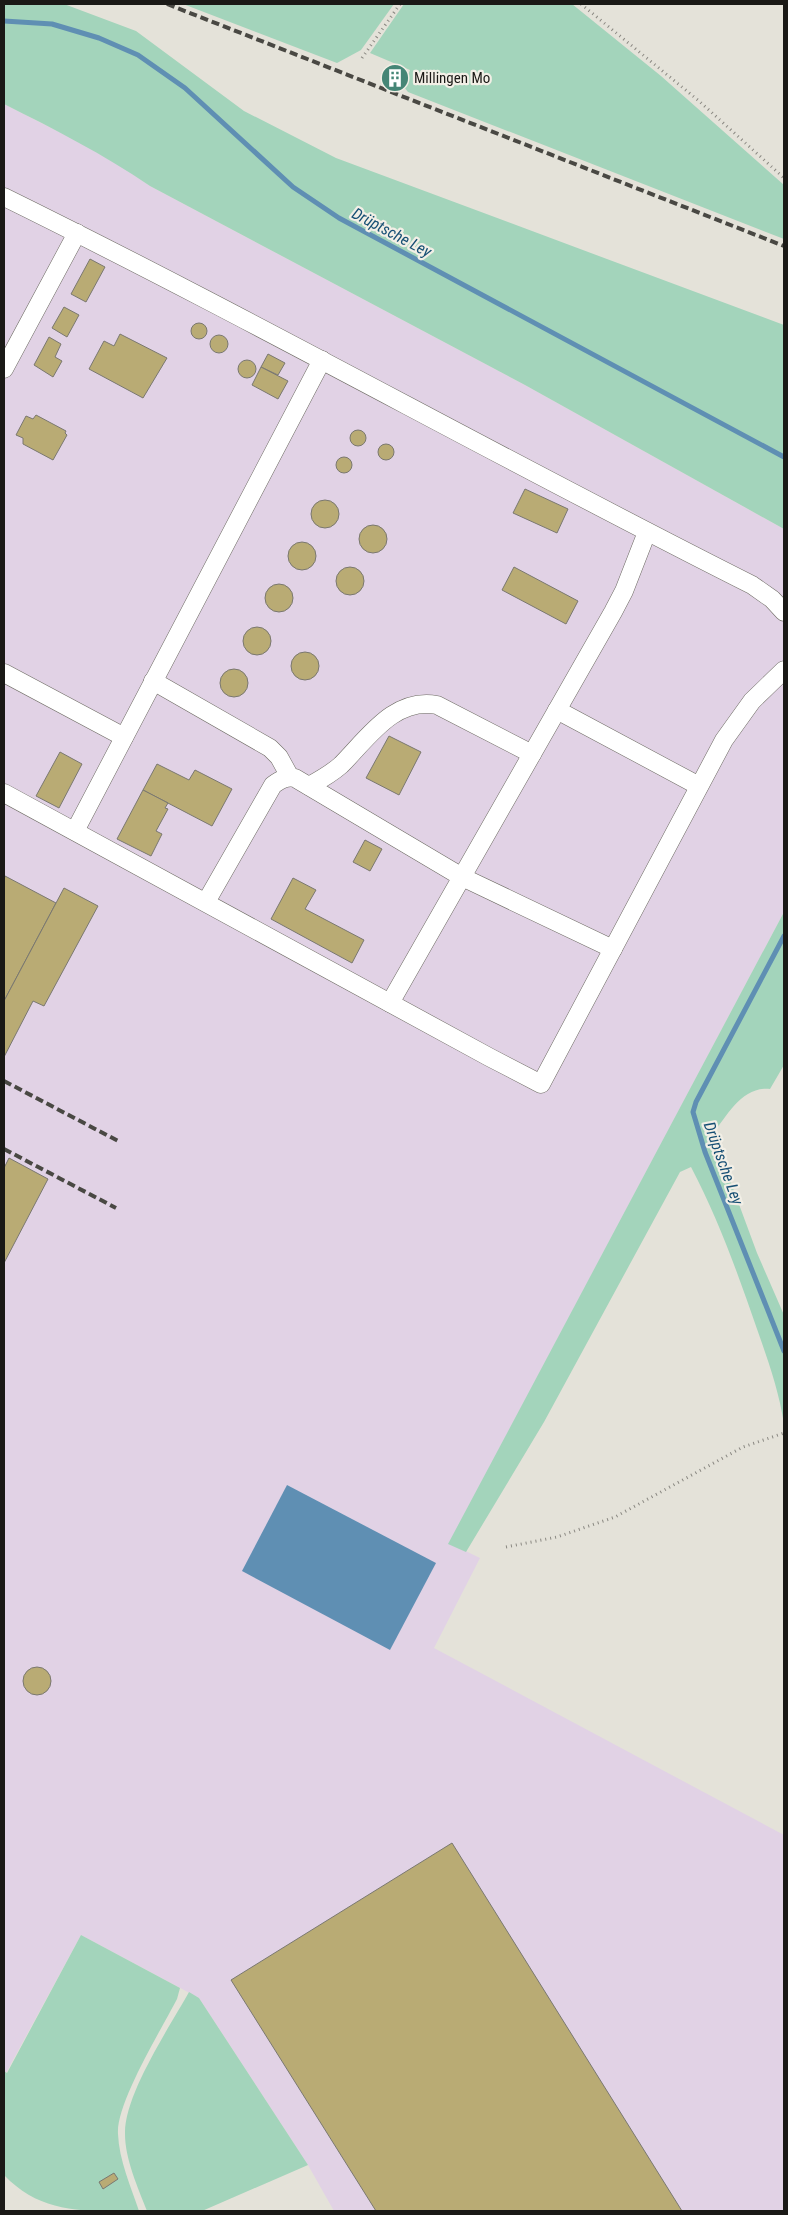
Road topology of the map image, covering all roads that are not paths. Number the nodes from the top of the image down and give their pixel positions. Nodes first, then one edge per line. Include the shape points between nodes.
1 (4, 197) edge
2 (76, 233) junction
3 (322, 360) junction
4 (4, 369) edge
5 (647, 532) junction
6 (784, 612) edge
7 (784, 670) edge
8 (4, 673) edge
9 (153, 681) junction
10 (557, 710) junction
11 (124, 737) junction
12 (532, 754) junction
13 (290, 777) junction
14 (309, 786) junction
15 (699, 786) junction
16 (4, 793) edge
17 (74, 831) junction
18 (462, 877) junction
19 (206, 902) junction
20 (613, 949) junction
21 (390, 1003) junction

1 - 2 lane
2 - 3 lane
2 - 4 lane
3 - 5 lane
3 - 9 lane
5 - 6 lane via 752,585
5 - 10 lane via 624,591
7 - 15 lane via 742,712
8 - 11 lane
9 - 11 lane
9 - 13 lane via 270,748
10 - 12 lane
10 - 15 lane
11 - 17 lane
12 - 14 lane via 437,705 426,703 395,712 340,766
12 - 18 lane
13 - 14 lane
13 - 19 lane via 273,785
14 - 18 lane
15 - 20 lane
16 - 17 lane
17 - 19 lane
18 - 20 lane
18 - 21 lane
19 - 21 lane
20 - 21 lane via 542,1084

